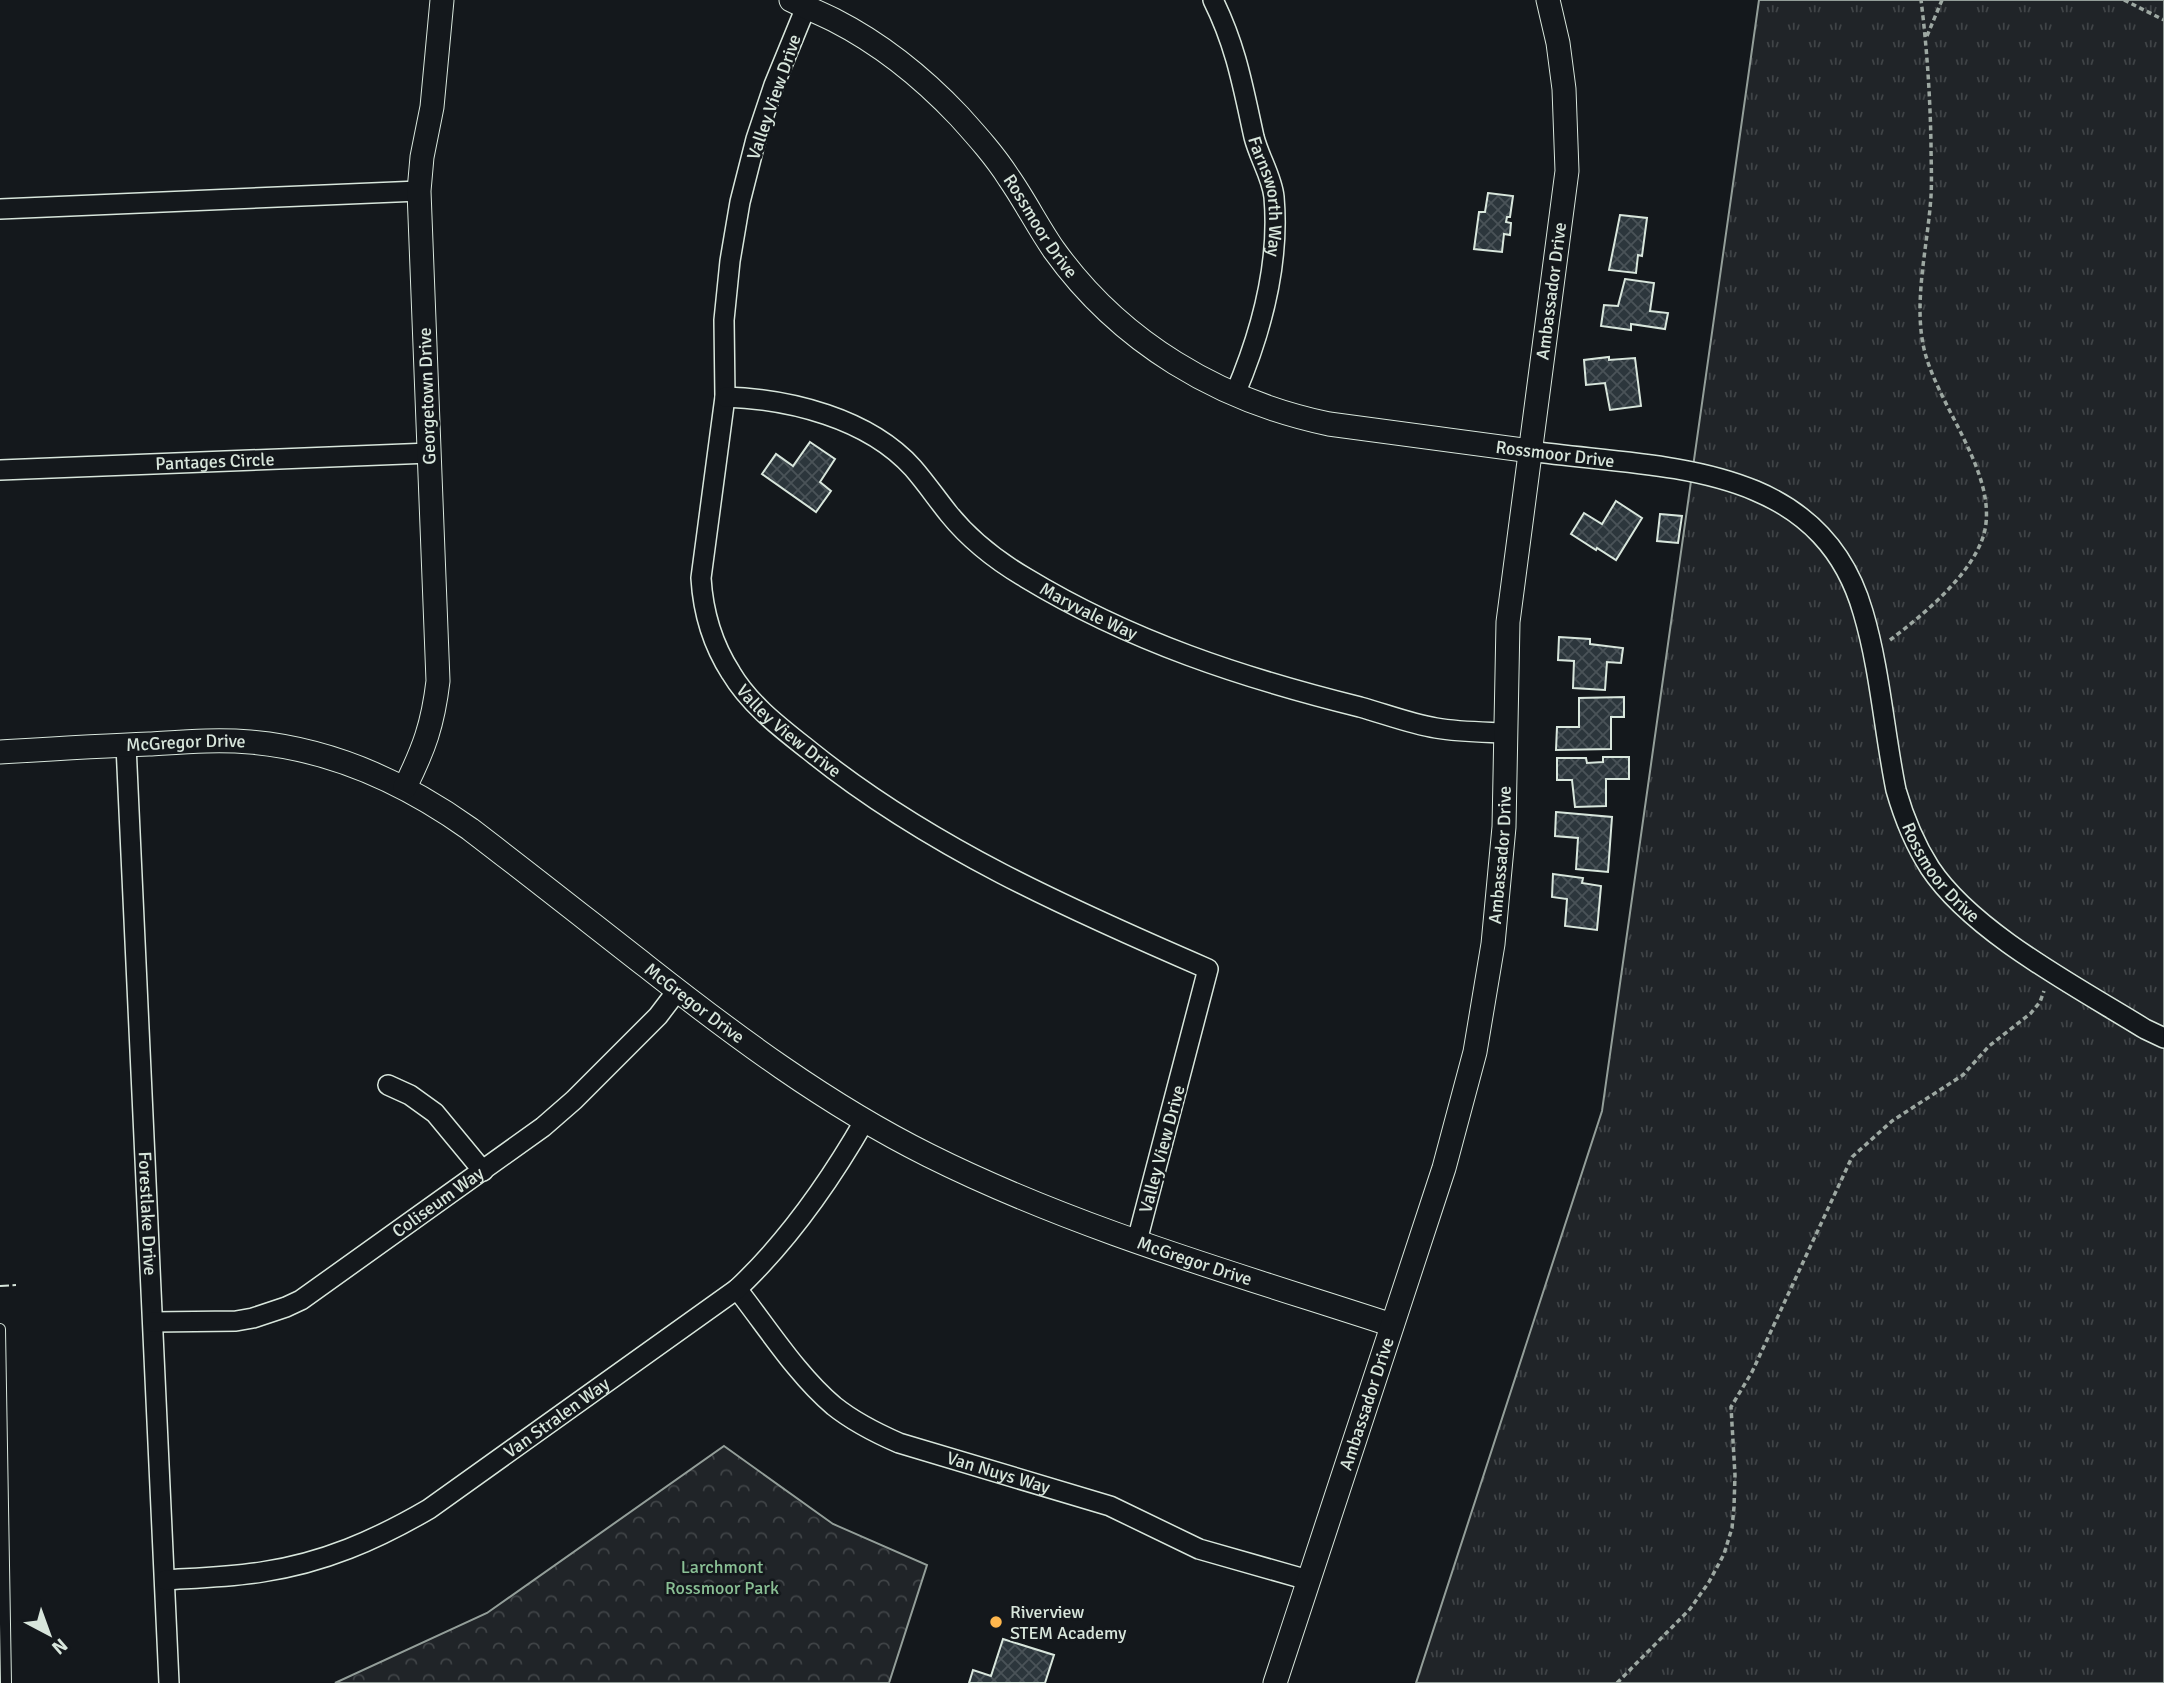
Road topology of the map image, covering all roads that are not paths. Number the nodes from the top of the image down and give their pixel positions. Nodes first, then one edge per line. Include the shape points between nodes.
1 (442, 0) edge
2 (1213, 0) edge
3 (1548, 0) edge
4 (799, 4) edge
5 (419, 191) junction
6 (0, 209) edge
7 (1235, 394) junction
8 (725, 397) junction
9 (1530, 451) junction
10 (430, 453) junction
11 (0, 470) edge
12 (1505, 733) junction
13 (126, 745) junction
14 (0, 752) edge
15 (405, 787) junction
16 (677, 991) junction
17 (2164, 1038) edge
18 (388, 1085) dead end
19 (864, 1120) junction
20 (483, 1171) junction
21 (1137, 1241) junction
22 (737, 1289) junction
23 (153, 1322) junction
24 (1392, 1325) junction
25 (0, 1329) edge
26 (1, 1358) edge
27 (164, 1580) junction
28 (1308, 1580) junction
29 (6, 1683) edge
30 (169, 1683) edge
31 (1275, 1683) edge

1 - 5 street, Georgetown Drive
2 - 7 street, Farnsworth Way via 1238,62 1255,139 1274,195 1270,284
3 - 9 street, Ambassador Drive via 1564,89 1567,171
4 - 7 street, Rossmoor Drive via 834,20 913,72 960,117 1009,177 1053,248 1111,315 1185,370
4 - 8 street, Valley View Drive via 740,202 724,320
5 - 6 street
5 - 10 street, Georgetown Drive
7 - 9 street, Rossmoor Drive via 1279,412 1329,424
8 - 12 street, Maryvale Way via 804,407 868,434 912,467 950,516 997,559 1144,638 1279,687 1435,728
8 - 21 street, Valley View Drive via 702,595 715,644 751,701 828,766 960,852 1208,969
9 - 12 street, Ambassador Drive via 1508,622
9 - 17 street, Rossmoor Drive via 1683,469 1771,497 1798,514 1831,545 1854,586 1872,654 1896,790 1904,818 1932,870 1964,907 2005,940
10 - 11 street, Pantages Circle
10 - 15 street, Georgetown Drive via 439,681 424,748
12 - 24 street, Ambassador Drive via 1501,876 1475,1052 1444,1168
13 - 14 street, McGregor Drive
13 - 15 street, McGregor Drive via 250,741 290,747
13 - 23 street, Forestlake Drive
15 - 16 street, McGregor Drive via 470,829
16 - 19 street, McGregor Drive via 752,1049
16 - 20 street, Coliseum Way via 658,1016 573,1100
18 - 20 street via 435,1114
19 - 21 street, McGregor Drive via 984,1182
19 - 22 street, Van Stralen Way via 788,1235
20 - 23 street, Coliseum Way via 286,1307 236,1321
21 - 24 street, McGregor Drive
22 - 27 street, Van Stralen Way via 429,1509 391,1531 306,1563 234,1576
22 - 28 street, Van Nuys Way via 810,1383 871,1430 900,1443 1110,1506 1199,1549
23 - 27 street, Forestlake Drive
24 - 28 street, Ambassador Drive
25 - 26 lane
26 - 29 lane
27 - 30 street, Forestlake Drive
28 - 31 street, Ambassador Drive

